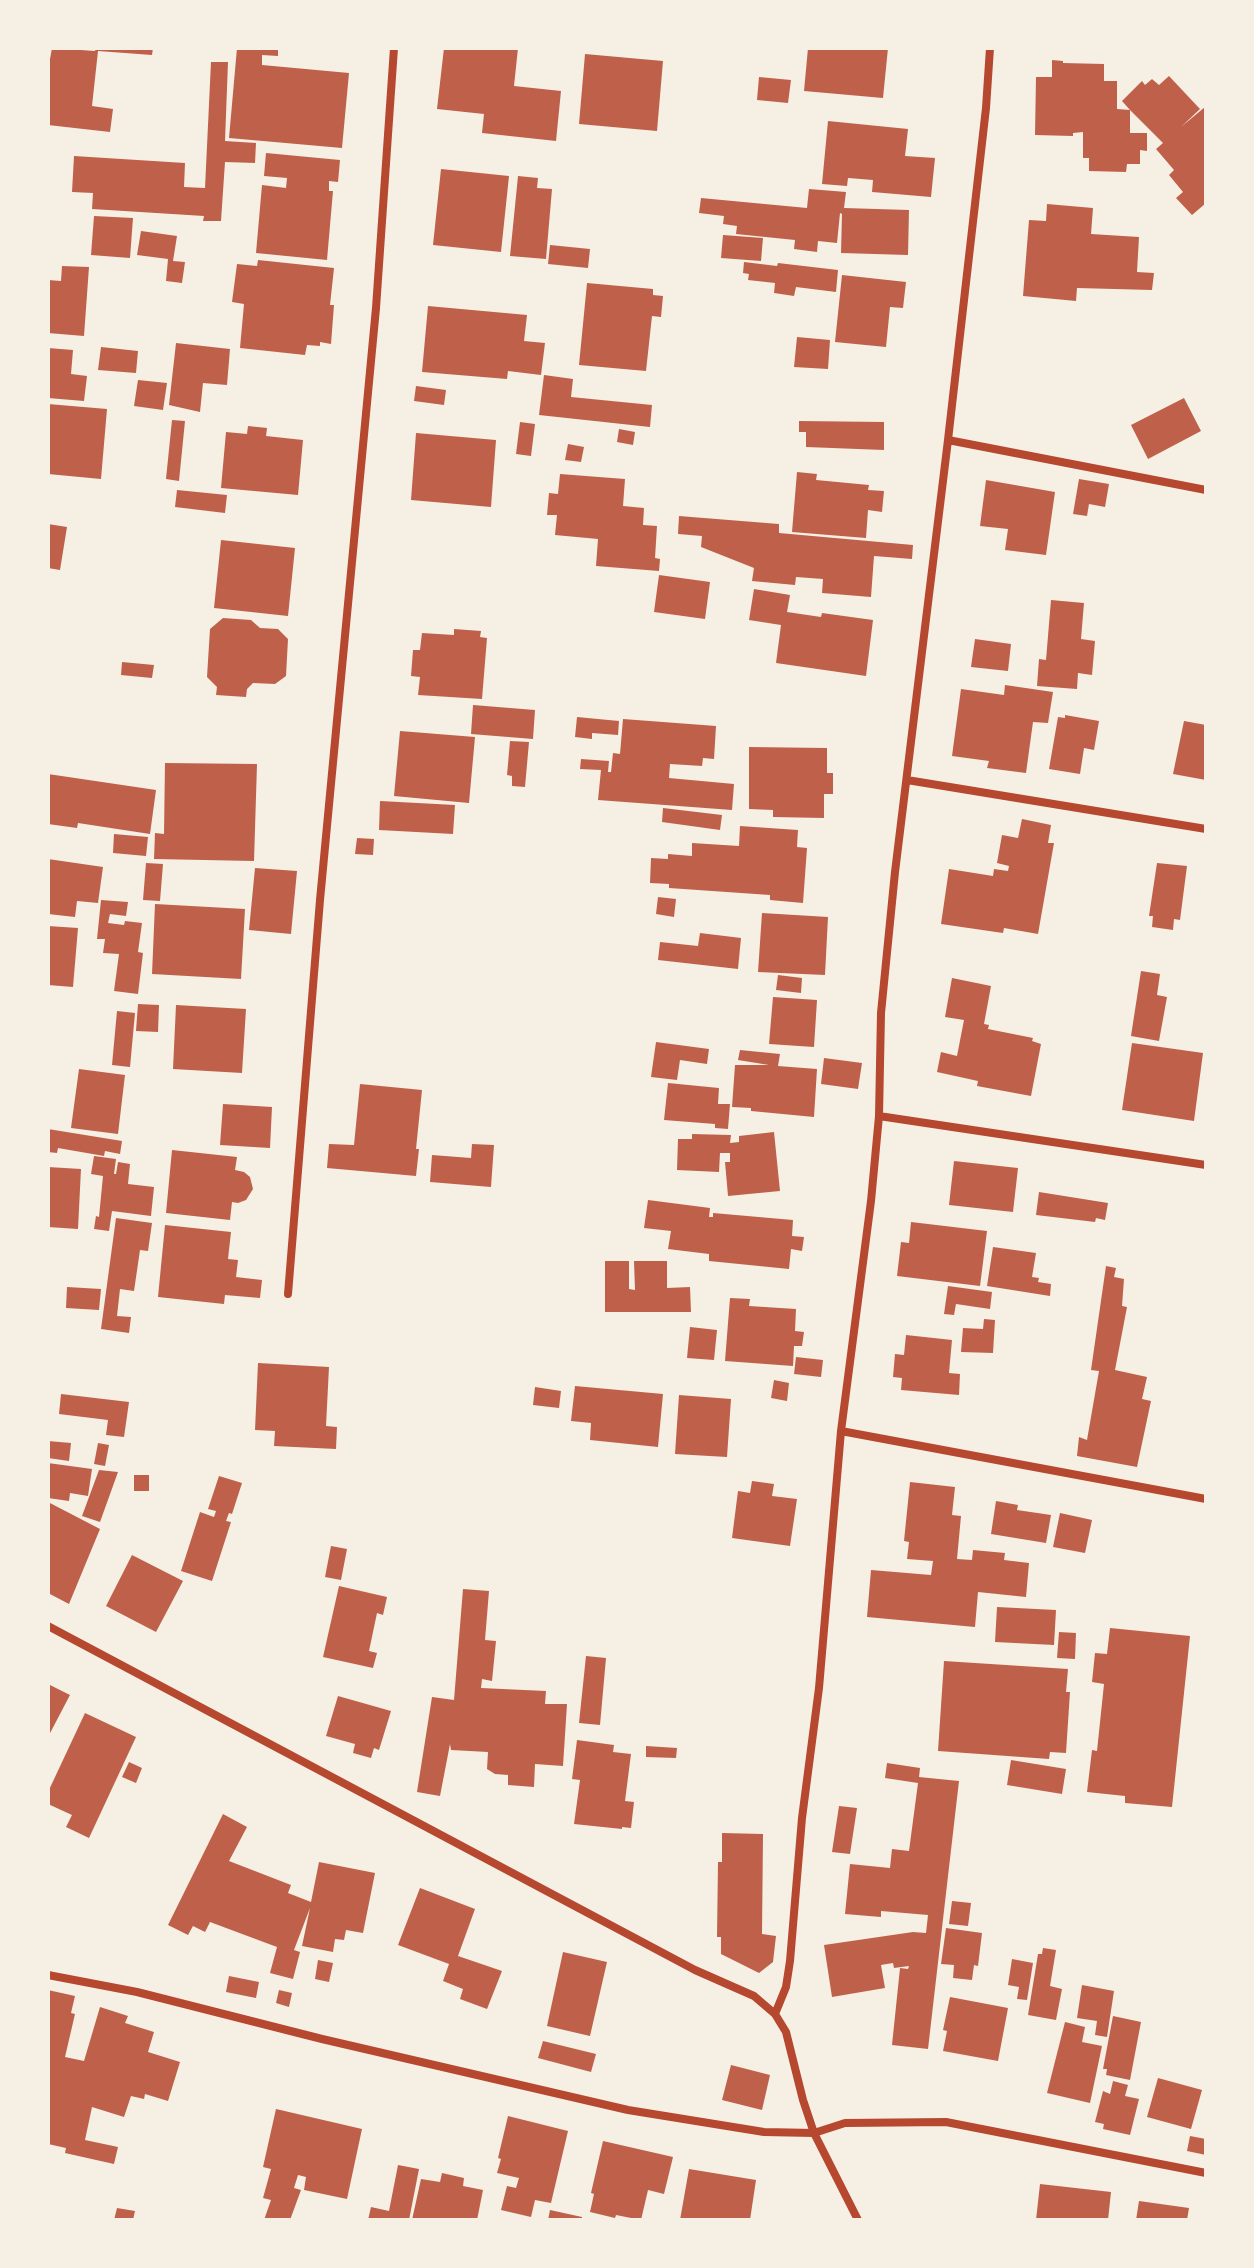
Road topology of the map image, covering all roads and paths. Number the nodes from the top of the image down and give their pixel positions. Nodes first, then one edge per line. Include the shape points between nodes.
1 (394, 48) edge
2 (990, 48) edge
3 (948, 440) junction
4 (1206, 490) edge
5 (907, 780) junction
6 (1206, 829) edge
7 (879, 1116) junction
8 (1206, 1165) edge
9 (288, 1294) dead end
10 (841, 1431) junction
11 (1206, 1499) edge
12 (48, 1626) edge
13 (48, 1975) edge
14 (775, 2014) junction
15 (814, 2133) junction
16 (1206, 2173) edge
17 (858, 2220) edge

1 - 9 street via 376,308
2 - 3 street
3 - 4 street
3 - 5 street
5 - 6 street
5 - 7 street via 881,1013
7 - 8 street
7 - 10 street
10 - 11 street
10 - 14 street via 790,1961
12 - 14 street via 681,1963 754,1996
13 - 15 street via 628,2110 764,2132
14 - 15 street via 786,2032
15 - 16 street via 845,2123 946,2122
15 - 17 street

